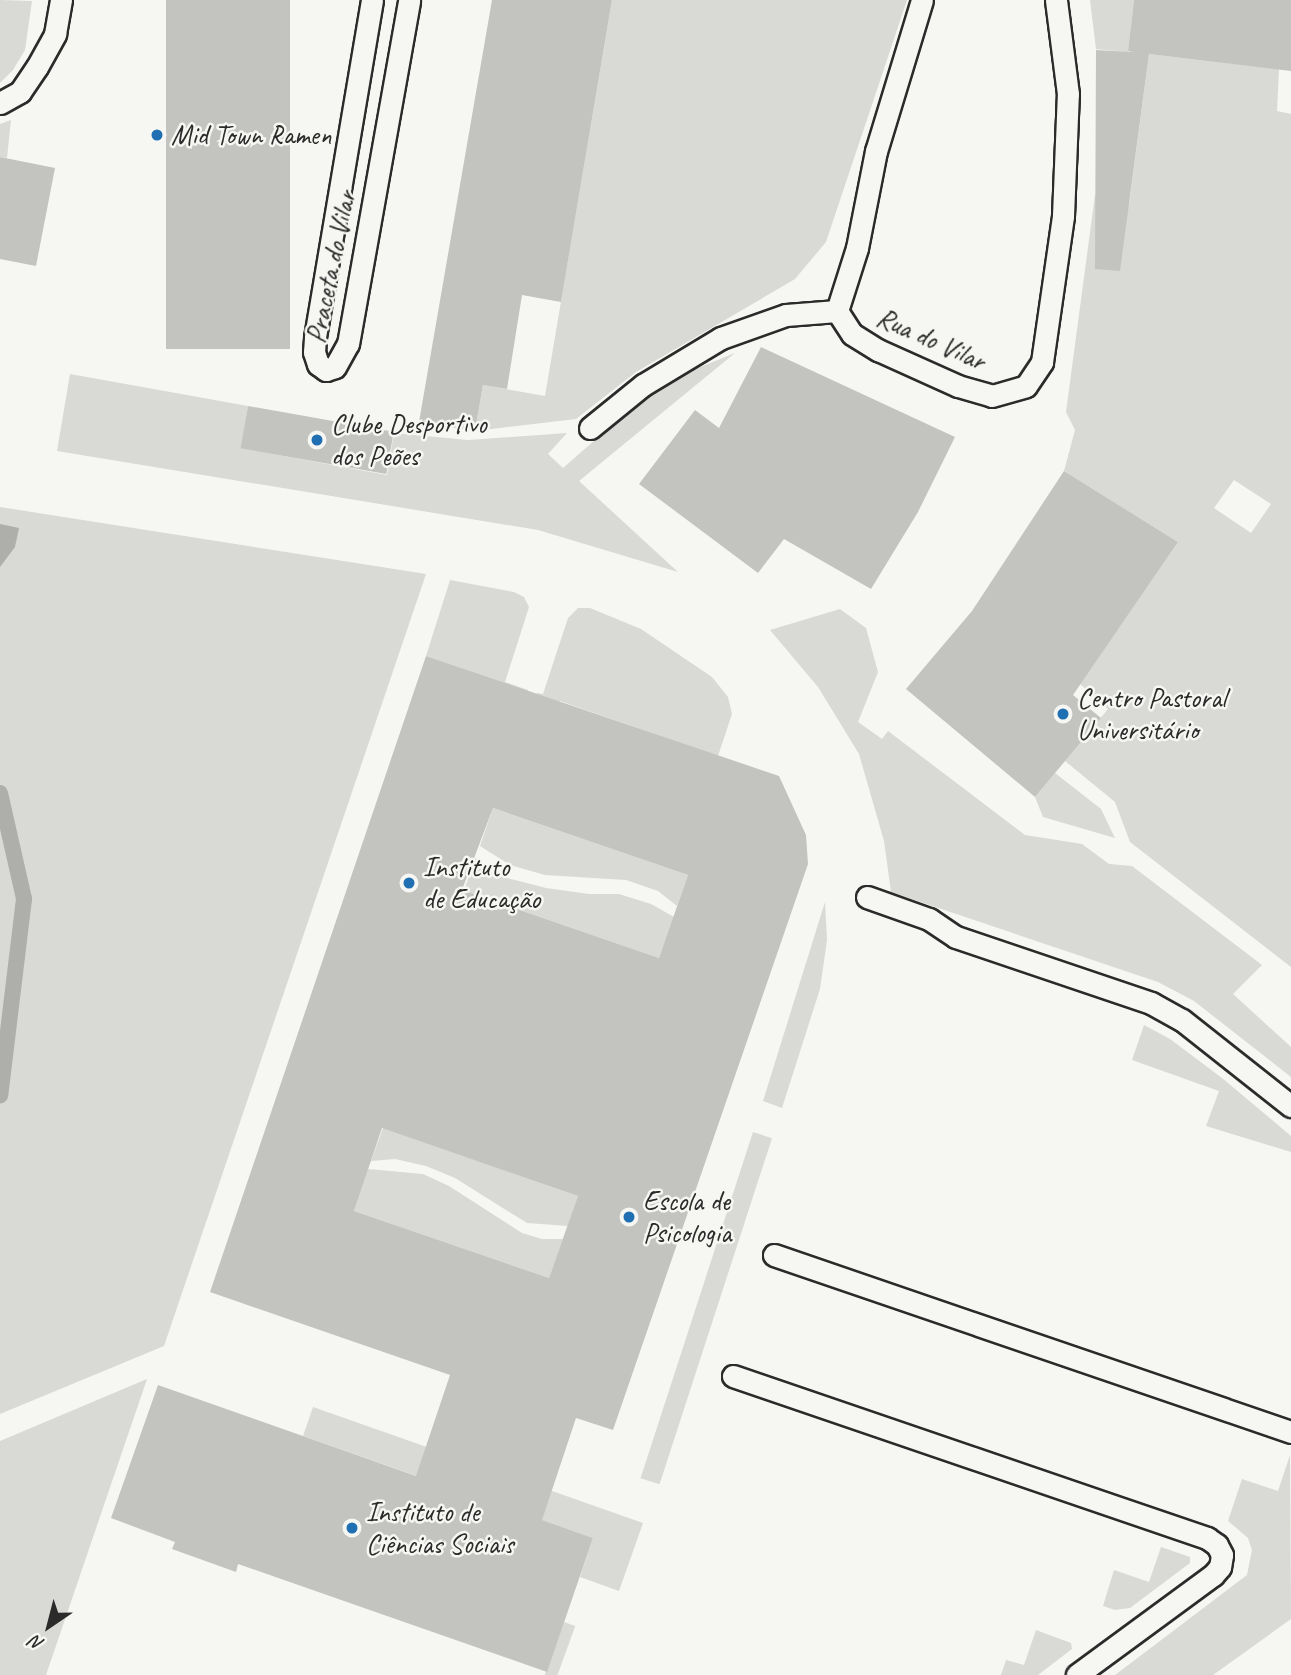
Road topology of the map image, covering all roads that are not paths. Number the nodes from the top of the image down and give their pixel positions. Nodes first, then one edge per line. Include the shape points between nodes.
1 (61, 0) edge
2 (372, 0) edge
3 (409, 0) edge
4 (922, 0) edge
5 (1055, 0) edge
6 (0, 103) edge
7 (837, 311) junction
8 (590, 428) dead end
9 (867, 897) dead end
10 (1291, 1106) edge
11 (774, 1255) dead end
12 (733, 1376) dead end
13 (1291, 1432) edge
14 (1077, 1675) edge

1 - 6 lane via 55,34 37,67 20,92
2 - 3 lane, Praceta do Vilar via 315,338 314,352 326,370 335,367 348,344
4 - 7 lane, Rua do Vilar via 876,151 857,248
5 - 7 lane, Rua do Vilar via 1068,94 1063,216 1042,362 1026,386 992,396 958,386 877,350 852,334
7 - 8 lane via 786,316 721,338 643,385
9 - 10 lane via 929,919 956,937 1151,1003 1193,1028
11 - 13 lane
12 - 14 lane via 1217,1545 1222,1555 1213,1575

